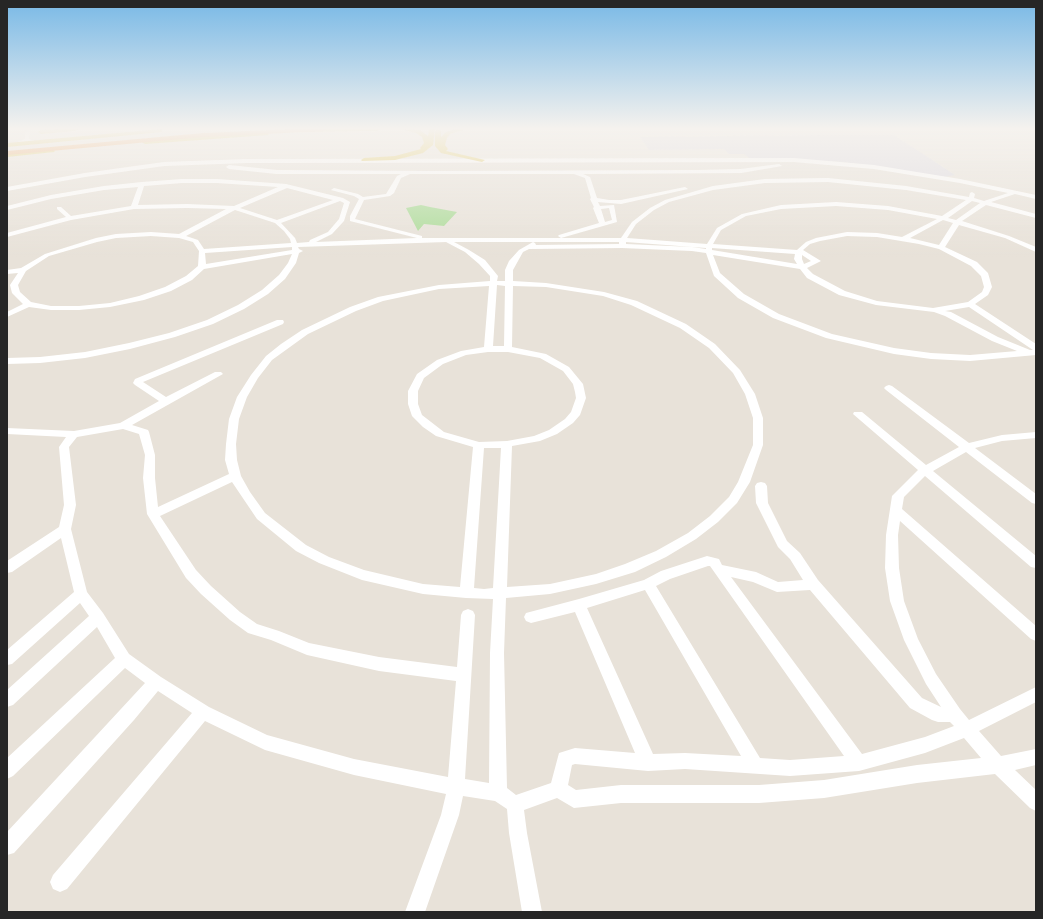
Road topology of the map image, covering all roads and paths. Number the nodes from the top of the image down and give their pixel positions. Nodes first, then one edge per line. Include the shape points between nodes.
1 (111, 172) edge
2 (279, 172) edge
3 (292, 172) edge
4 (554, 172) junction
5 (574, 172) edge
6 (740, 172) edge
7 (903, 172) edge
8 (430, 173) junction
9 (155, 177) dead end
10 (730, 178) dead end
11 (724, 180) dead end
12 (295, 182) junction
13 (150, 183) junction
14 (142, 184) junction
15 (976, 184) junction
16 (309, 185) dead end
17 (286, 186) junction
18 (7, 189) edge
19 (329, 189) dead end
20 (1016, 192) junction
21 (1036, 197) edge
22 (342, 199) junction
23 (362, 199) junction
24 (593, 199) junction
25 (971, 199) junction
26 (986, 202) junction
27 (134, 207) junction
28 (7, 208) edge
29 (59, 208) dead end
30 (235, 208) junction
31 (596, 208) junction
32 (1036, 216) edge
33 (70, 218) junction
34 (941, 218) junction
35 (958, 221) junction
36 (277, 222) junction
37 (603, 225) junction
38 (7, 235) edge
39 (180, 236) junction
40 (903, 239) junction
41 (430, 240) junction
42 (447, 240) junction
43 (546, 240) junction
44 (623, 243) junction
45 (458, 246) junction
46 (527, 246) junction
47 (941, 248) junction
48 (296, 249) junction
49 (709, 249) junction
50 (1036, 250) edge
51 (202, 251) junction
52 (799, 251) junction
53 (202, 267) junction
54 (802, 268) junction
55 (23, 270) junction
56 (7, 272) edge
57 (509, 282) junction
58 (493, 283) junction
59 (11, 285) edge
60 (28, 304) junction
61 (970, 304) junction
62 (933, 310) junction
63 (7, 315) edge
64 (280, 322) dead end
65 (488, 349) junction
66 (508, 349) junction
67 (1035, 353) edge
68 (7, 361) edge
69 (218, 374) dead end
70 (889, 388) dead end
71 (166, 400) junction
72 (858, 414) dead end
73 (123, 426) junction
74 (7, 431) edge
75 (74, 434) junction
76 (1036, 435) edge
77 (507, 444) junction
78 (479, 445) junction
79 (967, 447) junction
80 (924, 471) junction
81 (235, 476) junction
82 (761, 486) dead end
83 (1036, 500) edge
84 (896, 510) junction
85 (153, 514) junction
86 (66, 529) junction
87 (1036, 563) edge
88 (7, 568) edge
89 (718, 569) junction
90 (648, 584) junction
91 (813, 584) junction
92 (500, 588) junction
93 (466, 593) junction
94 (81, 594) junction
95 (578, 606) junction
96 (468, 615) dead end
97 (98, 617) junction
98 (531, 617) dead end
99 (1036, 635) edge
100 (7, 658) edge
101 (124, 659) junction
102 (463, 675) junction
103 (156, 682) junction
104 (1036, 694) edge
105 (7, 700) edge
106 (203, 712) junction
107 (954, 714) junction
108 (967, 729) junction
109 (1036, 756) edge
110 (648, 763) junction
111 (859, 763) junction
112 (756, 765) junction
113 (998, 765) junction
114 (7, 770) edge
115 (456, 786) junction
116 (558, 789) junction
117 (498, 793) junction
118 (1036, 802) edge
119 (516, 804) junction
120 (7, 846) edge
121 (60, 882) dead end
122 (415, 912) edge
123 (532, 912) edge

1 - 18 street
2 - 12 street via 278,177
3 - 8 street
4 - 5 street
4 - 8 street
4 - 24 street via 587,176
6 - 10 street
7 - 15 street
8 - 23 street via 400,175 390,194
9 - 13 street
11 - 24 street via 621,202
12 - 16 street
12 - 17 street
13 - 14 street
13 - 17 street via 217,181
14 - 27 street
14 - 28 street via 68,194
15 - 20 street
15 - 25 street
17 - 22 street
17 - 30 street
19 - 23 street via 356,195
20 - 21 street
20 - 26 street
22 - 36 street
22 - 48 street via 346,202 344,217 330,233
23 - 41 street via 352,220
24 - 31 street
25 - 26 street
25 - 34 street
25 - 44 street via 906,188 828,180 739,184 667,201 640,218 630,228
26 - 32 street
26 - 35 street
27 - 30 street
27 - 33 street
29 - 33 street
30 - 36 street
30 - 39 street
31 - 37 street
31 - 37 street via 612,206 615,221
33 - 38 street
34 - 35 street
34 - 40 street
34 - 49 street via 888,208 852,205 781,207 735,219 719,229
35 - 47 street
35 - 50 street via 1007,237
36 - 48 street via 286,230
37 - 43 street
39 - 51 street via 196,241
39 - 55 street via 151,234 96,240 47,256
40 - 47 street
40 - 52 street via 863,234 832,236 808,243
41 - 42 street
41 - 48 street via 328,243
42 - 43 street
42 - 45 street
43 - 44 street
43 - 46 street
44 - 46 street
44 - 49 street
45 - 48 street
45 - 58 street via 489,268 494,276
46 - 57 street via 512,263
47 - 61 street via 974,264 985,275 988,287 985,293
48 - 51 street
48 - 53 street
48 - 68 street via 292,263 282,277 265,292 210,322 172,335 85,355
49 - 52 street
49 - 54 street
49 - 67 street via 717,274 741,296 776,316 829,336 894,351 931,356 970,358
51 - 53 street
52 - 54 street via 798,259
52 - 54 street via 807,253 817,261
53 - 60 street via 189,278 168,289 118,303 79,308 52,308
54 - 62 street via 824,285 842,293 876,303
55 - 56 street
55 - 59 street
57 - 58 street
57 - 66 street
57 - 92 street via 604,294 634,303 683,326 712,346 737,372 750,394 758,418 758,445 744,482 733,500 692,536 667,551 630,568 596,579 550,589
58 - 65 street
58 - 81 street via 439,287 381,299 329,320 284,346 269,358 254,377 239,404 231,444
59 - 60 street
60 - 63 street
61 - 62 street
61 - 67 street
62 - 67 street via 948,314 995,339
64 - 71 street via 138,381
65 - 66 street
65 - 78 street via 464,353 440,362 420,376 413,391 413,404 417,416 427,425 440,434
66 - 77 street via 543,356 566,369 578,384 581,398 576,413 553,432 536,439
69 - 71 street
70 - 79 street
71 - 73 street
72 - 80 street
73 - 75 street
73 - 85 street via 144,432 147,440
74 - 75 street
75 - 86 street via 64,447 70,505
76 - 79 street via 1002,438
77 - 78 street
77 - 92 street
78 - 93 street via 470,577
79 - 80 street
79 - 83 street
80 - 84 street via 898,496
80 - 87 street
81 - 85 street
81 - 93 street via 261,516 301,548 324,560 362,575 423,589
82 - 91 street via 762,503 782,544 794,556
84 - 99 street
84 - 107 street via 892,535 892,568 897,601 911,640 931,679
85 - 102 street via 191,574 234,616 253,629 306,649 379,664
86 - 88 street
86 - 94 street
89 - 90 street via 714,562 707,561
89 - 91 street via 756,577 777,587
89 - 111 street
90 - 95 street
90 - 112 street
91 - 107 street via 916,703 938,715
92 - 93 street
92 - 117 street via 497,653
94 - 97 street
94 - 100 street
95 - 98 street
95 - 110 street
96 - 102 street
97 - 101 street
97 - 105 street
101 - 103 street
101 - 114 street
102 - 115 street
103 - 106 street
103 - 120 street
104 - 108 street
106 - 115 street via 266,742 311,756 354,767
106 - 121 street
107 - 108 street
108 - 111 street via 924,745
108 - 113 street
109 - 113 street
110 - 112 street via 685,761
110 - 116 street via 575,756 565,759
111 - 112 street via 790,768
113 - 116 street via 918,774 824,790 759,794 621,794 574,799
113 - 118 street
115 - 117 street
115 - 122 street via 450,815
116 - 119 street
117 - 119 street
119 - 123 street via 518,833

